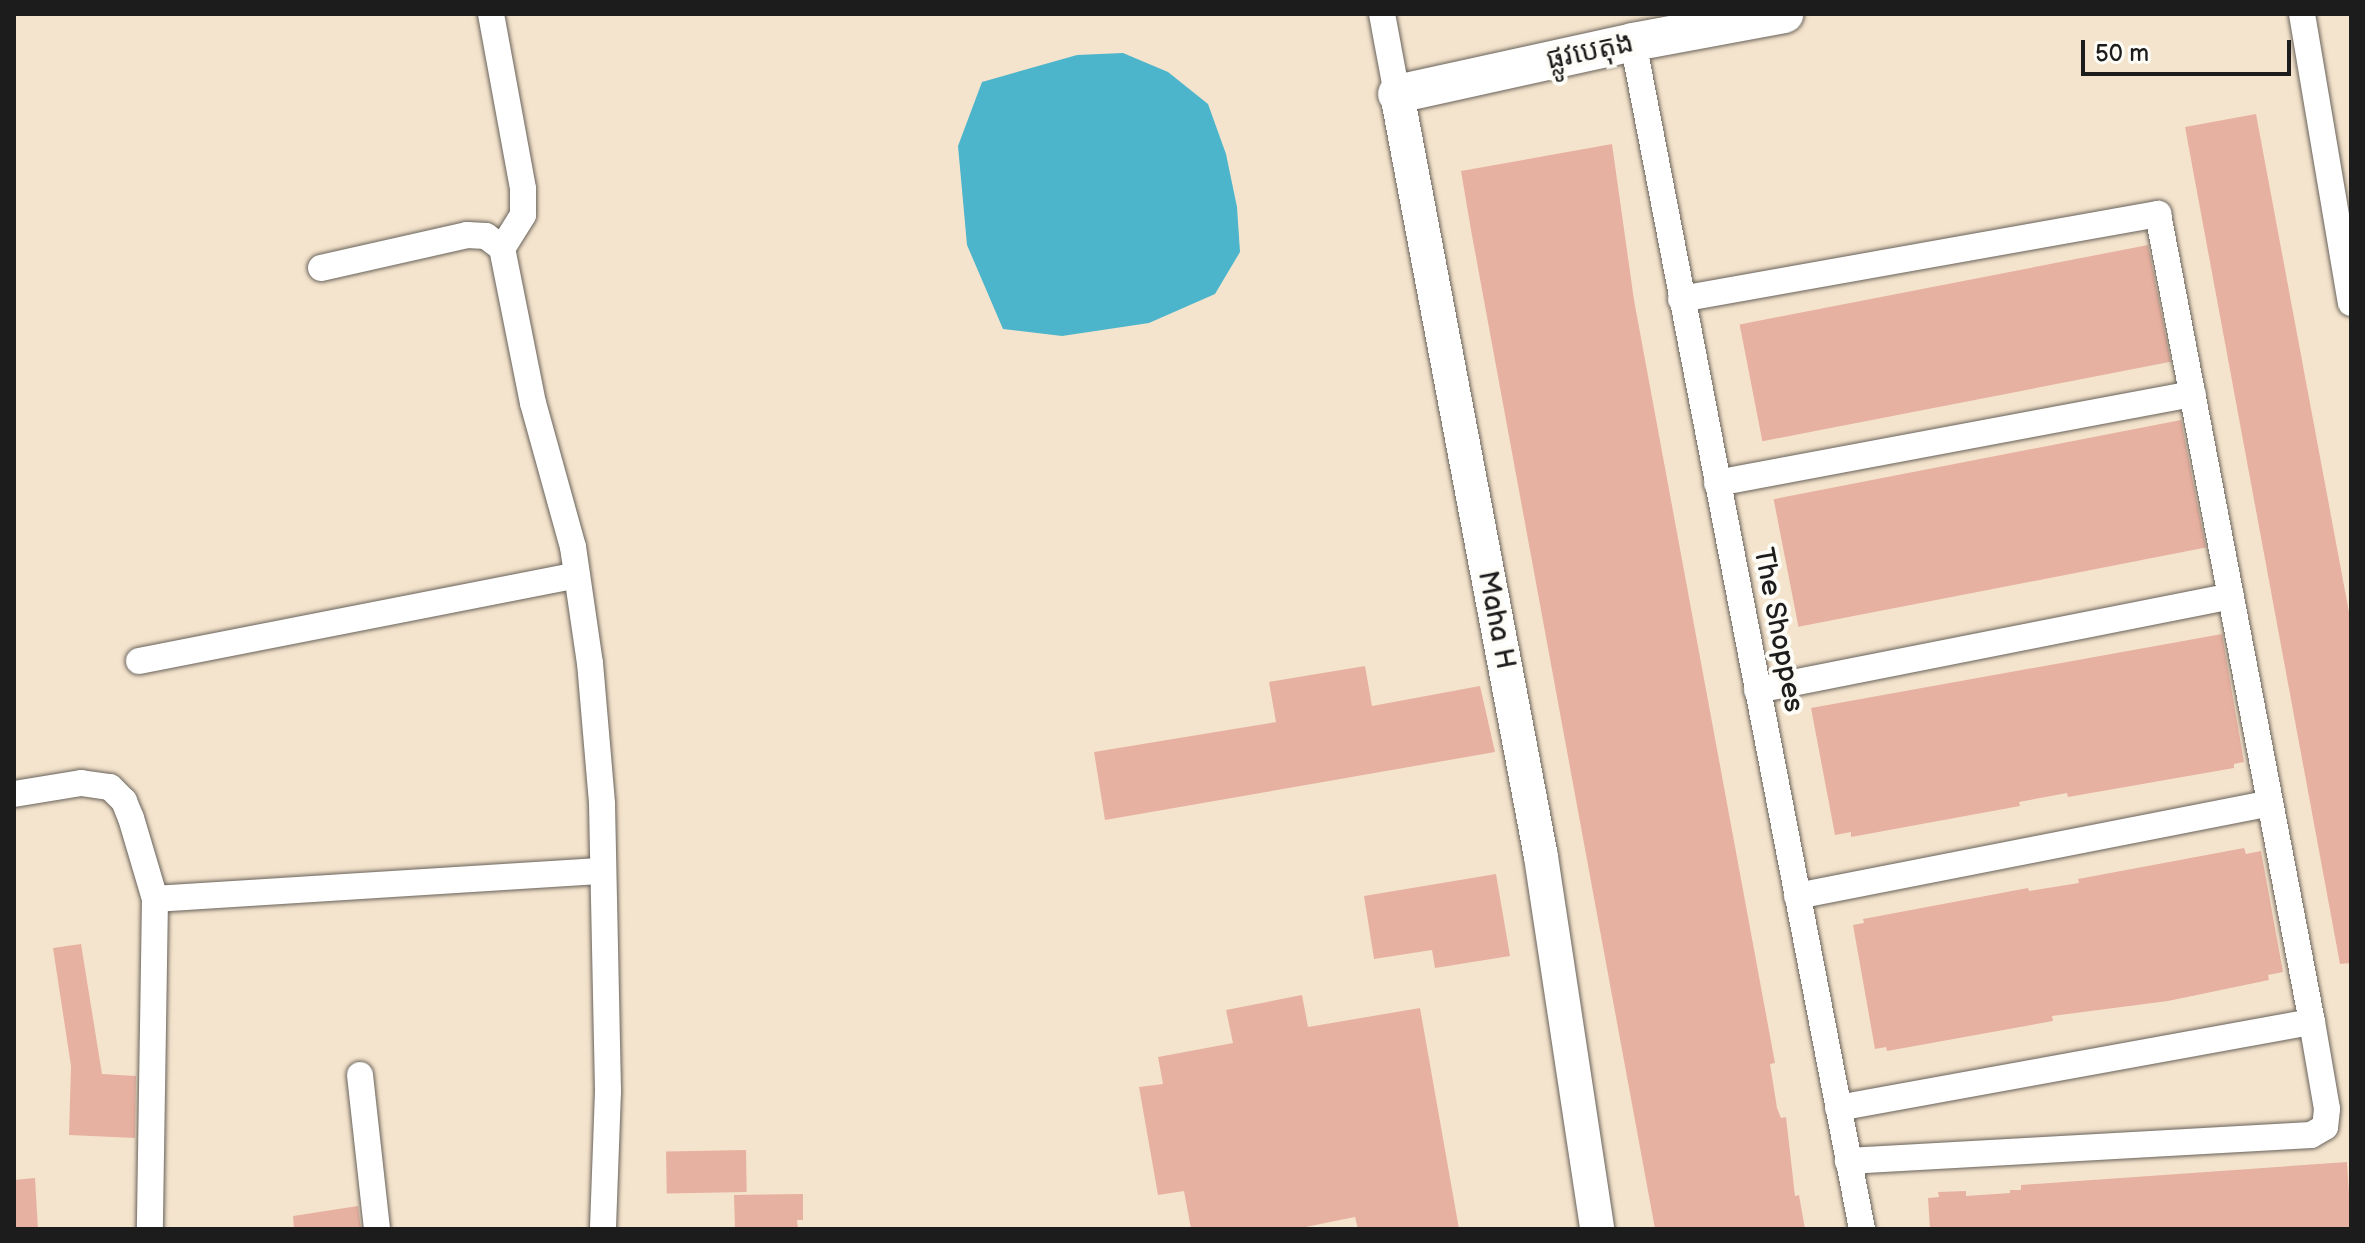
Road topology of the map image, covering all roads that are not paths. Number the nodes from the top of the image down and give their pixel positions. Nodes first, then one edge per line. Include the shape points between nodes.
1 (491, 14) edge
2 (1382, 14) edge
3 (1784, 14) edge
4 (2302, 14) edge
5 (1633, 42) junction
6 (1397, 94) junction
7 (502, 248) junction
8 (321, 268) dead end
9 (1681, 299) junction
10 (2351, 303) edge
11 (2193, 394) junction
12 (1717, 483) junction
13 (577, 575) junction
14 (2231, 596) junction
15 (139, 661) dead end
16 (1757, 690) junction
17 (14, 794) edge
18 (2270, 803) junction
19 (602, 871) junction
20 (1797, 896) junction
21 (155, 899) junction
22 (2312, 1022) junction
23 (360, 1075) dead end
24 (1838, 1108) junction
25 (1848, 1161) junction
26 (150, 1229) edge
27 (377, 1229) edge
28 (603, 1229) edge
29 (1597, 1229) edge
30 (1862, 1229) edge

1 - 7 street via 523,189 523,215
2 - 6 street, Maha H
3 - 5 main road, ផ្លូវបេតុង
4 - 10 street
5 - 6 main road, ផ្លូវបេតុង
5 - 9 street, The Shoppes
6 - 29 street, Maha H via 1541,857
7 - 8 street via 486,236 467,235
7 - 13 street via 533,403
9 - 11 street via 2158,214
9 - 12 street, The Shoppes
11 - 12 street
11 - 14 street
12 - 16 street, The Shoppes
13 - 15 street
13 - 19 street via 597,740
14 - 16 street
14 - 18 street
16 - 20 street, The Shoppes
17 - 21 street via 81,783 110,787 128,809
18 - 20 street
18 - 22 street
19 - 21 street
19 - 28 street via 608,1091
20 - 24 street, The Shoppes
21 - 26 street
22 - 24 street
22 - 25 street via 2327,1109 2325,1127 2311,1135
23 - 27 street
24 - 25 street, The Shoppes
25 - 30 street, The Shoppes

